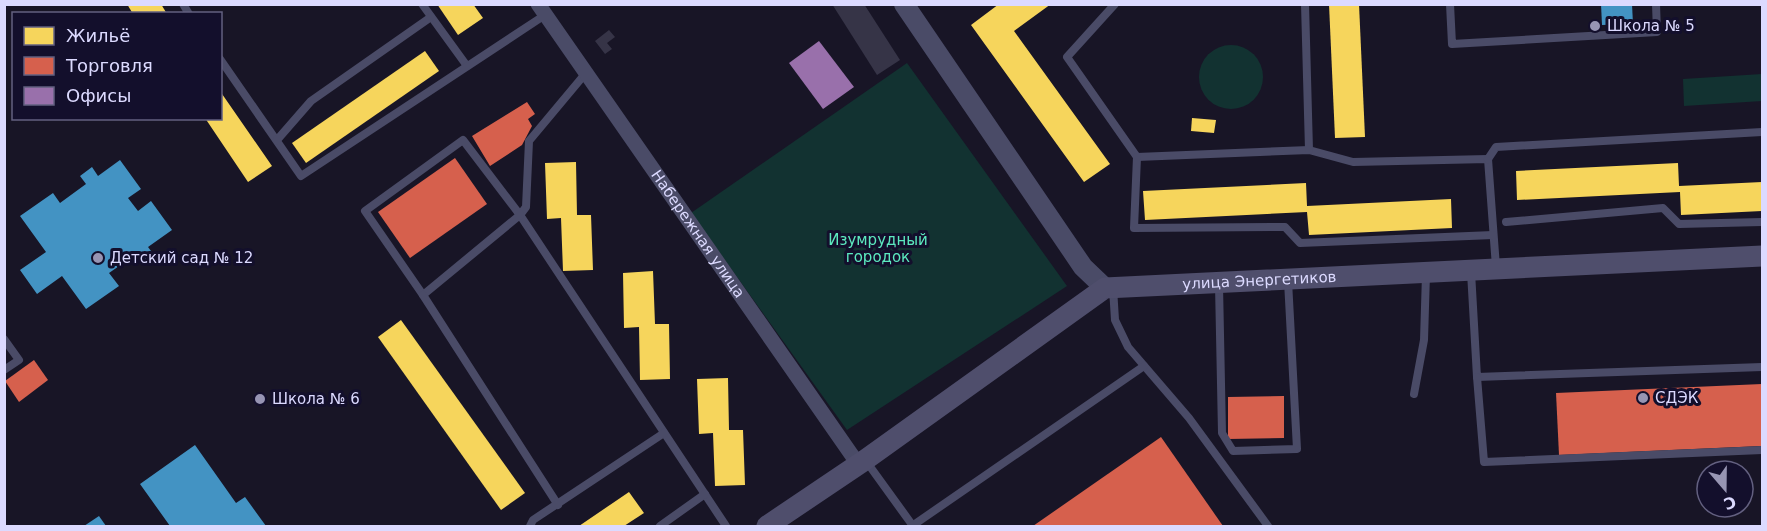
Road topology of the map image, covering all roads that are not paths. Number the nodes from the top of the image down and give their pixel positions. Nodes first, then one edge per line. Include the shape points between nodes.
1 (422, 4) edge
2 (903, 4) edge
3 (1115, 4) edge
4 (1305, 4) edge
5 (1450, 4) edge
6 (1656, 4) edge
7 (541, 10) edge
8 (431, 18) junction
9 (222, 62) edge
10 (467, 66) junction
11 (585, 74) junction
12 (1762, 132) edge
13 (277, 140) junction
14 (1309, 150) junction
15 (1137, 157) junction
16 (1488, 159) junction
17 (520, 215) junction
18 (1506, 222) dead end
19 (1762, 222) edge
20 (1493, 235) junction
21 (1762, 256) edge
22 (1496, 269) junction
23 (1471, 270) junction
24 (1426, 272) junction
25 (1288, 279) junction
26 (1219, 282) junction
27 (1109, 288) junction
28 (423, 295) junction
29 (4, 339) edge
30 (1144, 366) junction
31 (1762, 367) edge
32 (4, 370) edge
33 (1477, 377) junction
34 (1414, 394) dead end
35 (664, 433) junction
36 (1762, 450) edge
37 (862, 462) junction
38 (705, 494) junction
39 (558, 504) junction
40 (530, 526) edge
41 (660, 526) edge
42 (726, 526) edge
43 (766, 526) edge
44 (913, 526) edge
45 (1268, 526) edge

1 - 8 lane
2 - 27 street via 1083,267
3 - 15 lane via 1067,57
4 - 14 lane
5 - 6 lane via 1452,44 1657,32
7 - 10 lane
7 - 11 street, Набережная улица
8 - 10 lane
8 - 13 lane via 311,100
9 - 13 lane
10 - 13 lane via 301,176
11 - 17 lane via 529,141 526,207
11 - 37 street, Набережная улица
12 - 16 lane via 1496,147
14 - 15 lane
14 - 16 lane via 1353,162
15 - 20 lane via 1134,228 1285,227 1300,243
16 - 20 lane
17 - 28 lane
17 - 28 lane via 463,140 365,211
17 - 35 lane
18 - 19 lane via 1663,208 1679,224
20 - 22 lane
21 - 22 main road, улица Энергетиков
22 - 23 main road, улица Энергетиков
23 - 24 main road, улица Энергетиков
23 - 33 lane
24 - 25 main road, улица Энергетиков
24 - 34 lane via 1424,340
25 - 26 main road, улица Энергетиков
25 - 26 lane via 1297,449 1233,451 1222,433
26 - 27 main road, улица Энергетиков
27 - 30 lane via 1115,320 1128,347
27 - 37 main road
28 - 39 lane
29 - 32 lane via 19,360
30 - 44 lane
30 - 45 lane via 1189,418
31 - 33 lane
33 - 36 lane via 1484,462
35 - 38 lane
35 - 39 lane
37 - 43 main road
37 - 44 lane
38 - 41 lane
38 - 42 lane
39 - 40 lane

